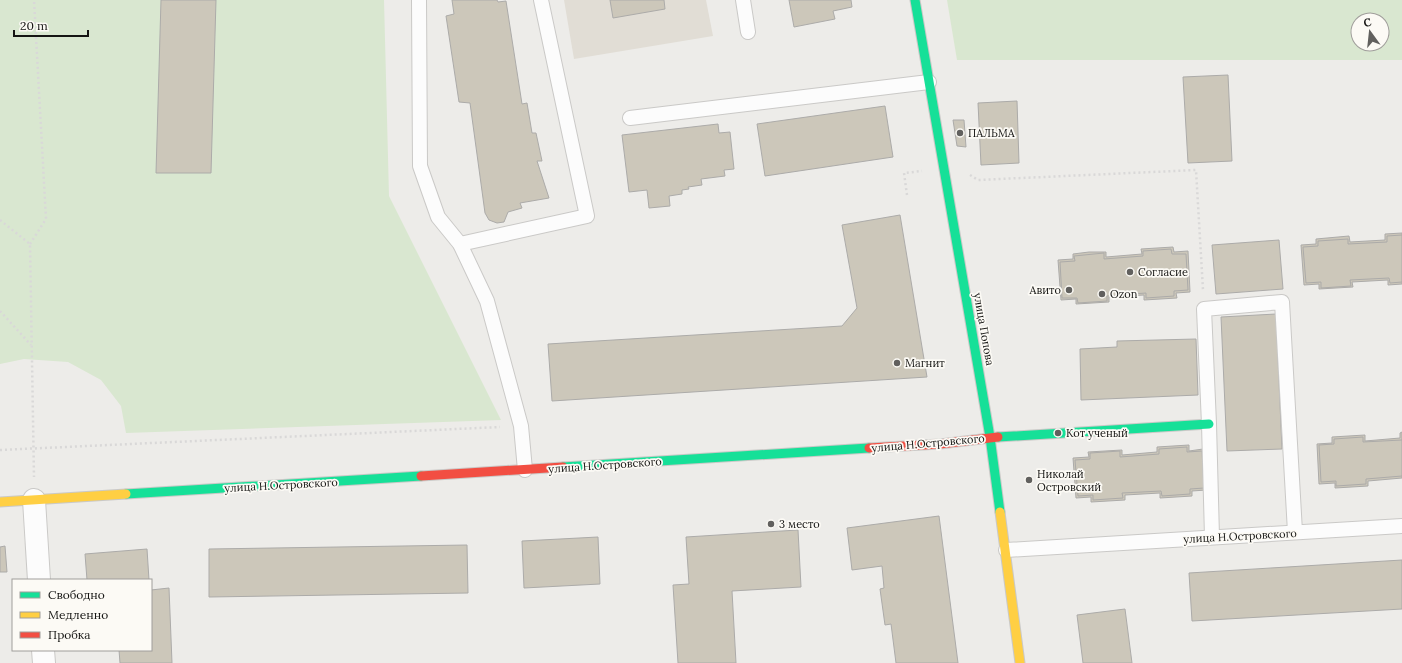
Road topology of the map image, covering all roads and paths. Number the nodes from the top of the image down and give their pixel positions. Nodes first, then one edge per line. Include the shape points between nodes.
1 (34, 0) edge
2 (419, 0) edge
3 (541, 0) edge
4 (743, 0) edge
5 (915, 0) edge
6 (748, 32) dead end
7 (929, 82) junction
8 (630, 118) dead end
9 (944, 168) junction
10 (907, 195) dead end
11 (0, 220) edge
12 (30, 244) junction
13 (460, 244) junction
14 (1204, 309) junction
15 (0, 311) edge
16 (32, 345) junction
17 (1209, 424) junction
18 (521, 426) junction
19 (990, 437) junction
20 (34, 448) junction
21 (0, 450) edge
22 (525, 470) junction
23 (34, 500) junction
24 (0, 502) edge
25 (1402, 526) edge
26 (1295, 532) junction
27 (1212, 537) junction
28 (1006, 550) junction
29 (39, 579) edge
30 (43, 651) edge
31 (44, 663) edge
32 (1020, 663) edge

1 - 12 path via 46,218
2 - 13 lane via 420,166 438,217
3 - 13 lane via 587,216
4 - 6 lane
5 - 7 street, улица Попова
7 - 8 lane
7 - 9 street, улица Попова
9 - 10 path via 904,173
9 - 14 path via 961,164 966,173 978,180 1196,170
9 - 19 street, улица Попова
11 - 12 path
12 - 16 path
13 - 18 lane via 487,301
14 - 17 lane
14 - 26 lane via 1282,302
15 - 16 path
16 - 20 path
17 - 19 street, улица Н.Островского
17 - 27 lane
18 - 20 path
18 - 22 lane
19 - 22 street, улица Н.Островского via 940,444
19 - 28 street, улица Попова
20 - 21 path
20 - 23 path
22 - 23 street, улица Н.Островского
23 - 24 street, улица Н.Островского
23 - 29 street
25 - 26 lane, улица Н.Островского
26 - 27 lane, улица Н.Островского
27 - 28 lane, улица Н.Островского
28 - 32 street, улица Попова
30 - 31 street

